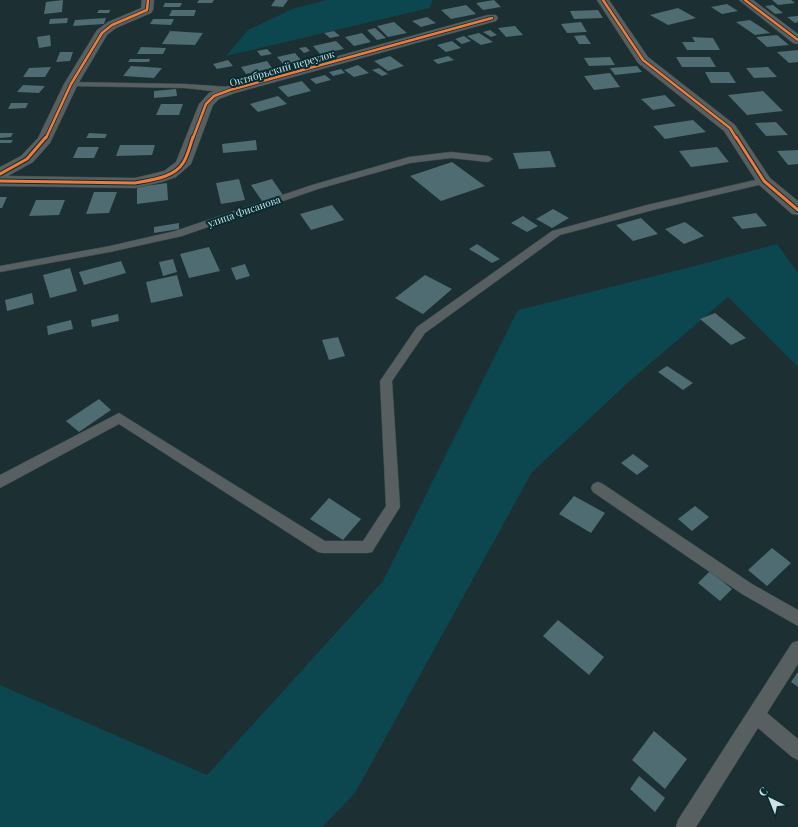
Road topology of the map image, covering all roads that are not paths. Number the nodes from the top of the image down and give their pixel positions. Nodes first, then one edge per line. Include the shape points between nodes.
1 (148, 0) edge
2 (603, 0) edge
3 (745, 0) edge
4 (492, 18) dead end
5 (798, 40) edge
6 (71, 84) junction
7 (230, 90) junction
8 (488, 160) dead end
9 (0, 174) edge
10 (0, 180) edge
11 (764, 181) junction
12 (798, 210) edge
13 (0, 269) edge
14 (0, 482) edge
15 (598, 488) dead end
16 (798, 619) edge
17 (798, 649) edge
18 (756, 715) junction
19 (798, 751) edge
20 (686, 827) edge

1 - 6 street via 147,10 112,25 102,33
2 - 11 street via 643,60 730,128
3 - 5 street
4 - 7 street, Октябрьский переулок
6 - 7 lane via 185,86
6 - 9 street via 45,140 27,159
7 - 10 street, Октябрьский переулок via 214,96 206,104 183,164 170,174 135,183
8 - 13 lane, улица Фисанова via 451,155 409,160 315,187 178,234
11 - 12 street
11 - 14 lane via 651,207 556,233 421,330 386,381 393,507 367,547 323,547 119,418
15 - 16 lane via 747,589
17 - 18 lane
18 - 19 lane
18 - 20 lane

